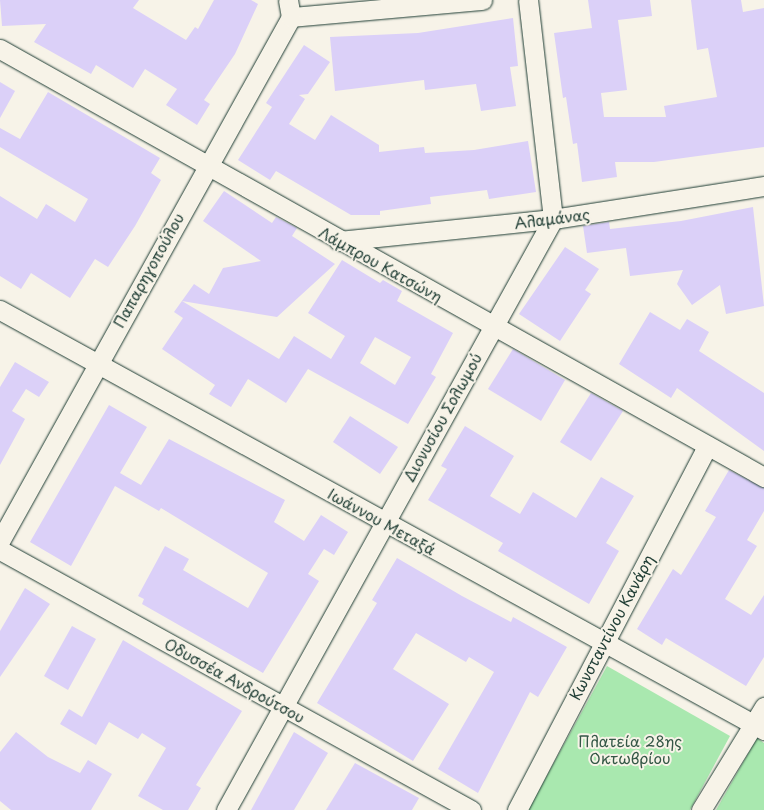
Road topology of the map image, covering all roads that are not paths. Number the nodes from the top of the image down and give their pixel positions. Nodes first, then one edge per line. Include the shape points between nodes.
1 (482, 0) edge
2 (528, 0) edge
3 (289, 8) edge
4 (0, 49) edge
5 (206, 167) junction
6 (764, 186) edge
7 (553, 219) junction
8 (339, 241) junction
9 (0, 310) edge
10 (493, 327) junction
11 (97, 361) junction
12 (707, 446) junction
13 (764, 477) edge
14 (383, 522) junction
15 (0, 540) edge
16 (0, 550) edge
17 (602, 640) junction
18 (282, 706) junction
19 (764, 707) edge
20 (759, 727) edge
21 (226, 810) edge
22 (471, 810) edge
23 (517, 810) edge
24 (701, 810) edge

1 - 3 street
2 - 7 street
3 - 5 street, Παπαρηγοπούλου
4 - 5 street, Λάμπρου Κατσώνη
5 - 8 street, Λάμπρου Κατσώνη
5 - 11 street, Παπαρηγοπούλου
6 - 7 street, Αλαμάνας
7 - 8 street, Αλαμάνας
7 - 10 street, Διονυσίου Σολωμού
8 - 10 street, Λάμπρου Κατσώνη
9 - 11 street, Ιωάννου Μεταξά
10 - 12 street, Λάμπρου Κατσώνη
10 - 14 street, Διονυσίου Σολωμού
11 - 14 street, Ιωάννου Μεταξά
11 - 15 street, Παπαρηγοπούλου
12 - 13 street, Λάμπρου Κατσώνη
12 - 17 street, Κωνσταντίνου Κανάρη
14 - 17 street, Ιωάννου Μεταξά
14 - 18 street, Διονυσίου Σολωμού
16 - 18 street, Οδυσσέα Ανδρούτσου
17 - 20 street, Ιωάννου Μεταξά
17 - 23 street, Κωνσταντίνου Κανάρη
18 - 21 street, Διονυσίου Σολωμού
18 - 22 street, Οδυσσέα Ανδρούτσου
19 - 20 street
20 - 24 street

